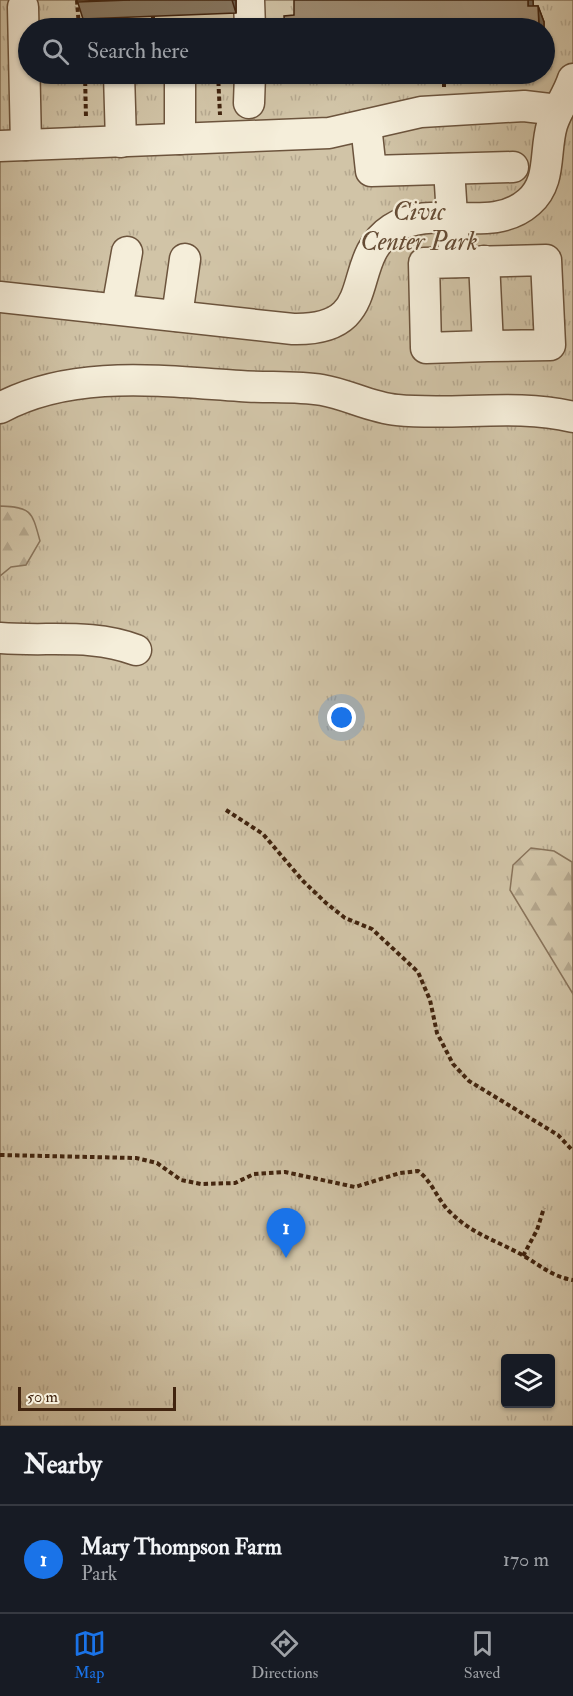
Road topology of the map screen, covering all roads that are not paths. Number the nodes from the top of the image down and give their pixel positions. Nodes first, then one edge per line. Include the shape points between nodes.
1 (249, 0) edge
2 (23, 7) dead end
3 (22, 18) edge
4 (250, 18) edge
5 (18, 76) edge
6 (573, 79) edge
7 (119, 84) edge
8 (180, 84) edge
9 (558, 110) junction
10 (366, 125) junction
11 (180, 139) junction
12 (121, 142) junction
13 (13, 145) edge
14 (513, 167) dead end
15 (449, 169) junction
16 (451, 219) junction
17 (126, 252) dead end
18 (185, 259) dead end
19 (484, 261) junction
20 (455, 262) junction
21 (0, 297) edge
22 (117, 309) junction
23 (177, 316) junction
24 (488, 346) junction
25 (0, 408) edge
26 (573, 417) edge
27 (0, 638) edge
28 (136, 650) dead end

1 - 4 street
2 - 3 street
5 - 13 street
6 - 9 street
7 - 12 street
8 - 11 street
9 - 10 street via 524,106 421,112
9 - 16 street via 549,138 546,175 529,202 498,217
10 - 11 street via 329,133
10 - 15 street via 371,171
11 - 12 street
12 - 13 street
14 - 15 street
15 - 16 street
16 - 20 street
16 - 23 street via 407,222 383,236 369,259 354,304 330,324 293,329
17 - 22 street
18 - 23 street
19 - 20 street
19 - 24 street
19 - 24 street via 546,260 550,345
20 - 24 street via 424,263 426,348
21 - 22 street
22 - 23 street
25 - 26 street via 59,386 179,380 322,390 396,410 547,411
27 - 28 street via 98,639

